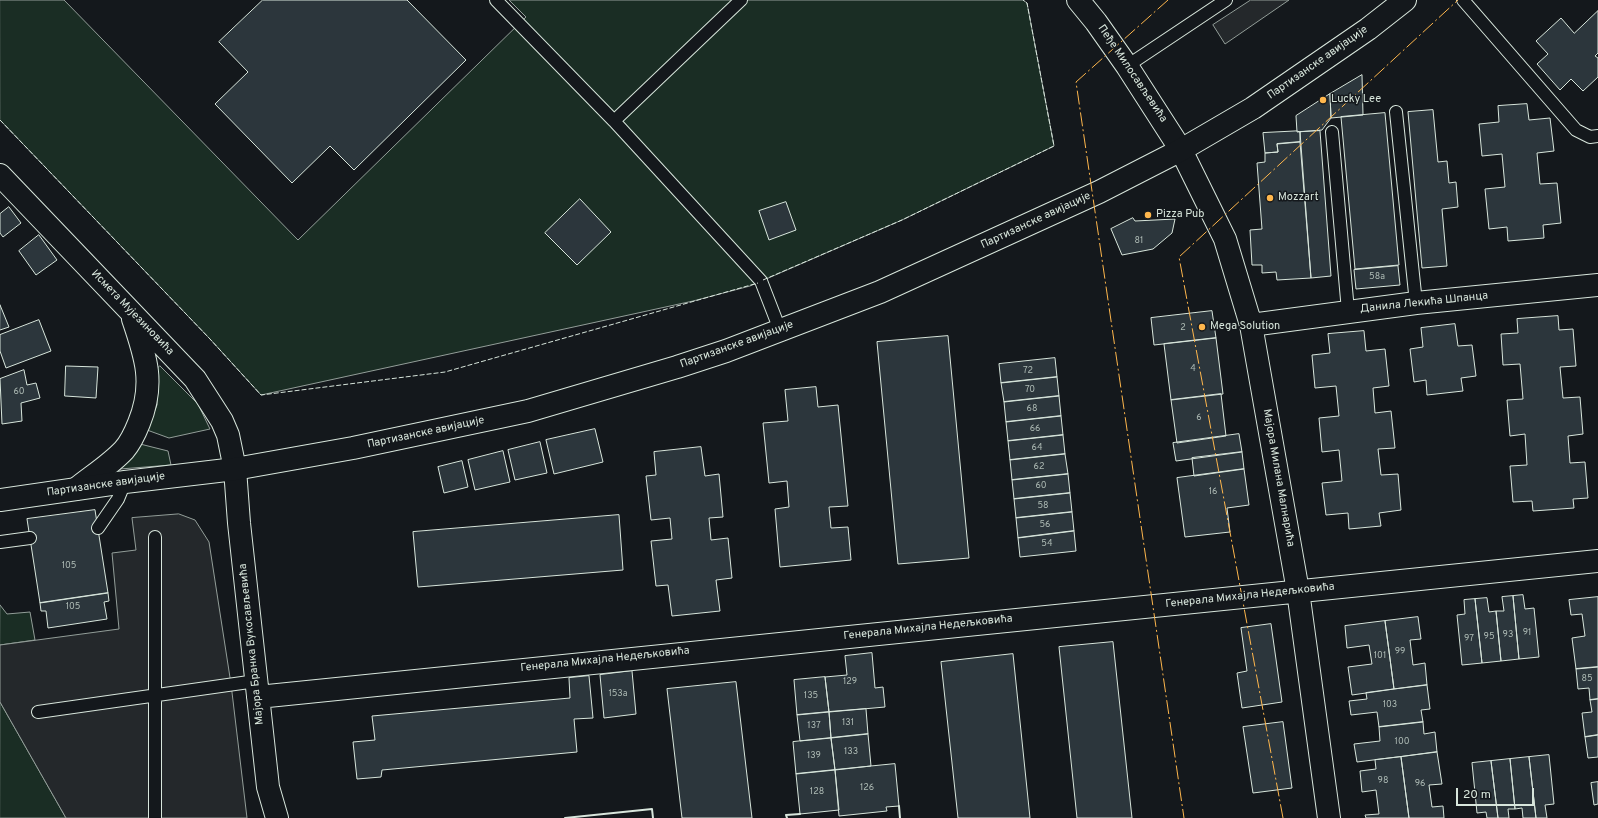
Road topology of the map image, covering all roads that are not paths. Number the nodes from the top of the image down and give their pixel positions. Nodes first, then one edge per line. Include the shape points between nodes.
1 (496, 0) edge
2 (741, 0) edge
3 (1078, 0) edge
4 (1226, 0) edge
5 (1406, 0) edge
6 (1463, 0) edge
7 (1127, 66) junction
8 (1396, 112) dead end
9 (614, 121) junction
10 (1332, 132) dead end
11 (1598, 136) edge
12 (1181, 150) junction
13 (0, 176) edge
14 (1598, 285) edge
15 (1416, 303) junction
16 (130, 310) junction
17 (1348, 311) junction
18 (1251, 325) junction
19 (780, 330) junction
20 (235, 469) junction
21 (125, 482) junction
22 (76, 489) junction
23 (0, 500) edge
24 (98, 528) dead end
25 (30, 538) dead end
26 (155, 538) dead end
27 (0, 542) edge
28 (1598, 561) edge
29 (1298, 590) junction
30 (257, 689) junction
31 (155, 695) junction
32 (38, 712) dead end
33 (155, 818) edge
34 (277, 818) edge
35 (1330, 818) edge

1 - 9 lane
2 - 9 lane
3 - 7 street, Пеђе Милосављевића
4 - 7 lane
5 - 12 street, Партизанске авијације via 1253,108
6 - 11 lane via 1576,130 1590,137
7 - 12 street, Пеђе Милосављевића
8 - 15 lane
9 - 19 lane via 761,282
10 - 17 lane
12 - 18 street, Мајора Милана Малнарића via 1225,239
12 - 19 street, Партизанске авијације via 1099,192 974,250 868,297
13 - 16 street, Исмета Мујезиновића
14 - 15 street, Данила Лекића Шпанца
15 - 17 street, Данила Лекића Шпанца
16 - 20 street, Исмета Мујезиновића via 195,380 215,408 228,435
16 - 22 street via 145,352 149,387 144,412 125,449
17 - 18 street, Данила Лекића Шпанца
18 - 29 street, Мајора Милана Малнарића
19 - 20 street, Партизанске авијације via 677,367 528,410 346,449
20 - 21 street, Партизанске авијације
20 - 30 street, Мајора Бранка Вукосављевића
21 - 22 street, Партизанске авијације
21 - 24 lane via 118,499
22 - 23 street, Партизанске авијације
25 - 27 lane
26 - 31 lane
28 - 29 street, Генерала Михајла Недељковића
29 - 30 street, Генерала Михајла Недељковића
29 - 35 street, Мајора Милана Малнарића
30 - 31 lane
30 - 34 street, Мајора Бранка Вукосављевића via 268,787
31 - 32 lane
31 - 33 lane

